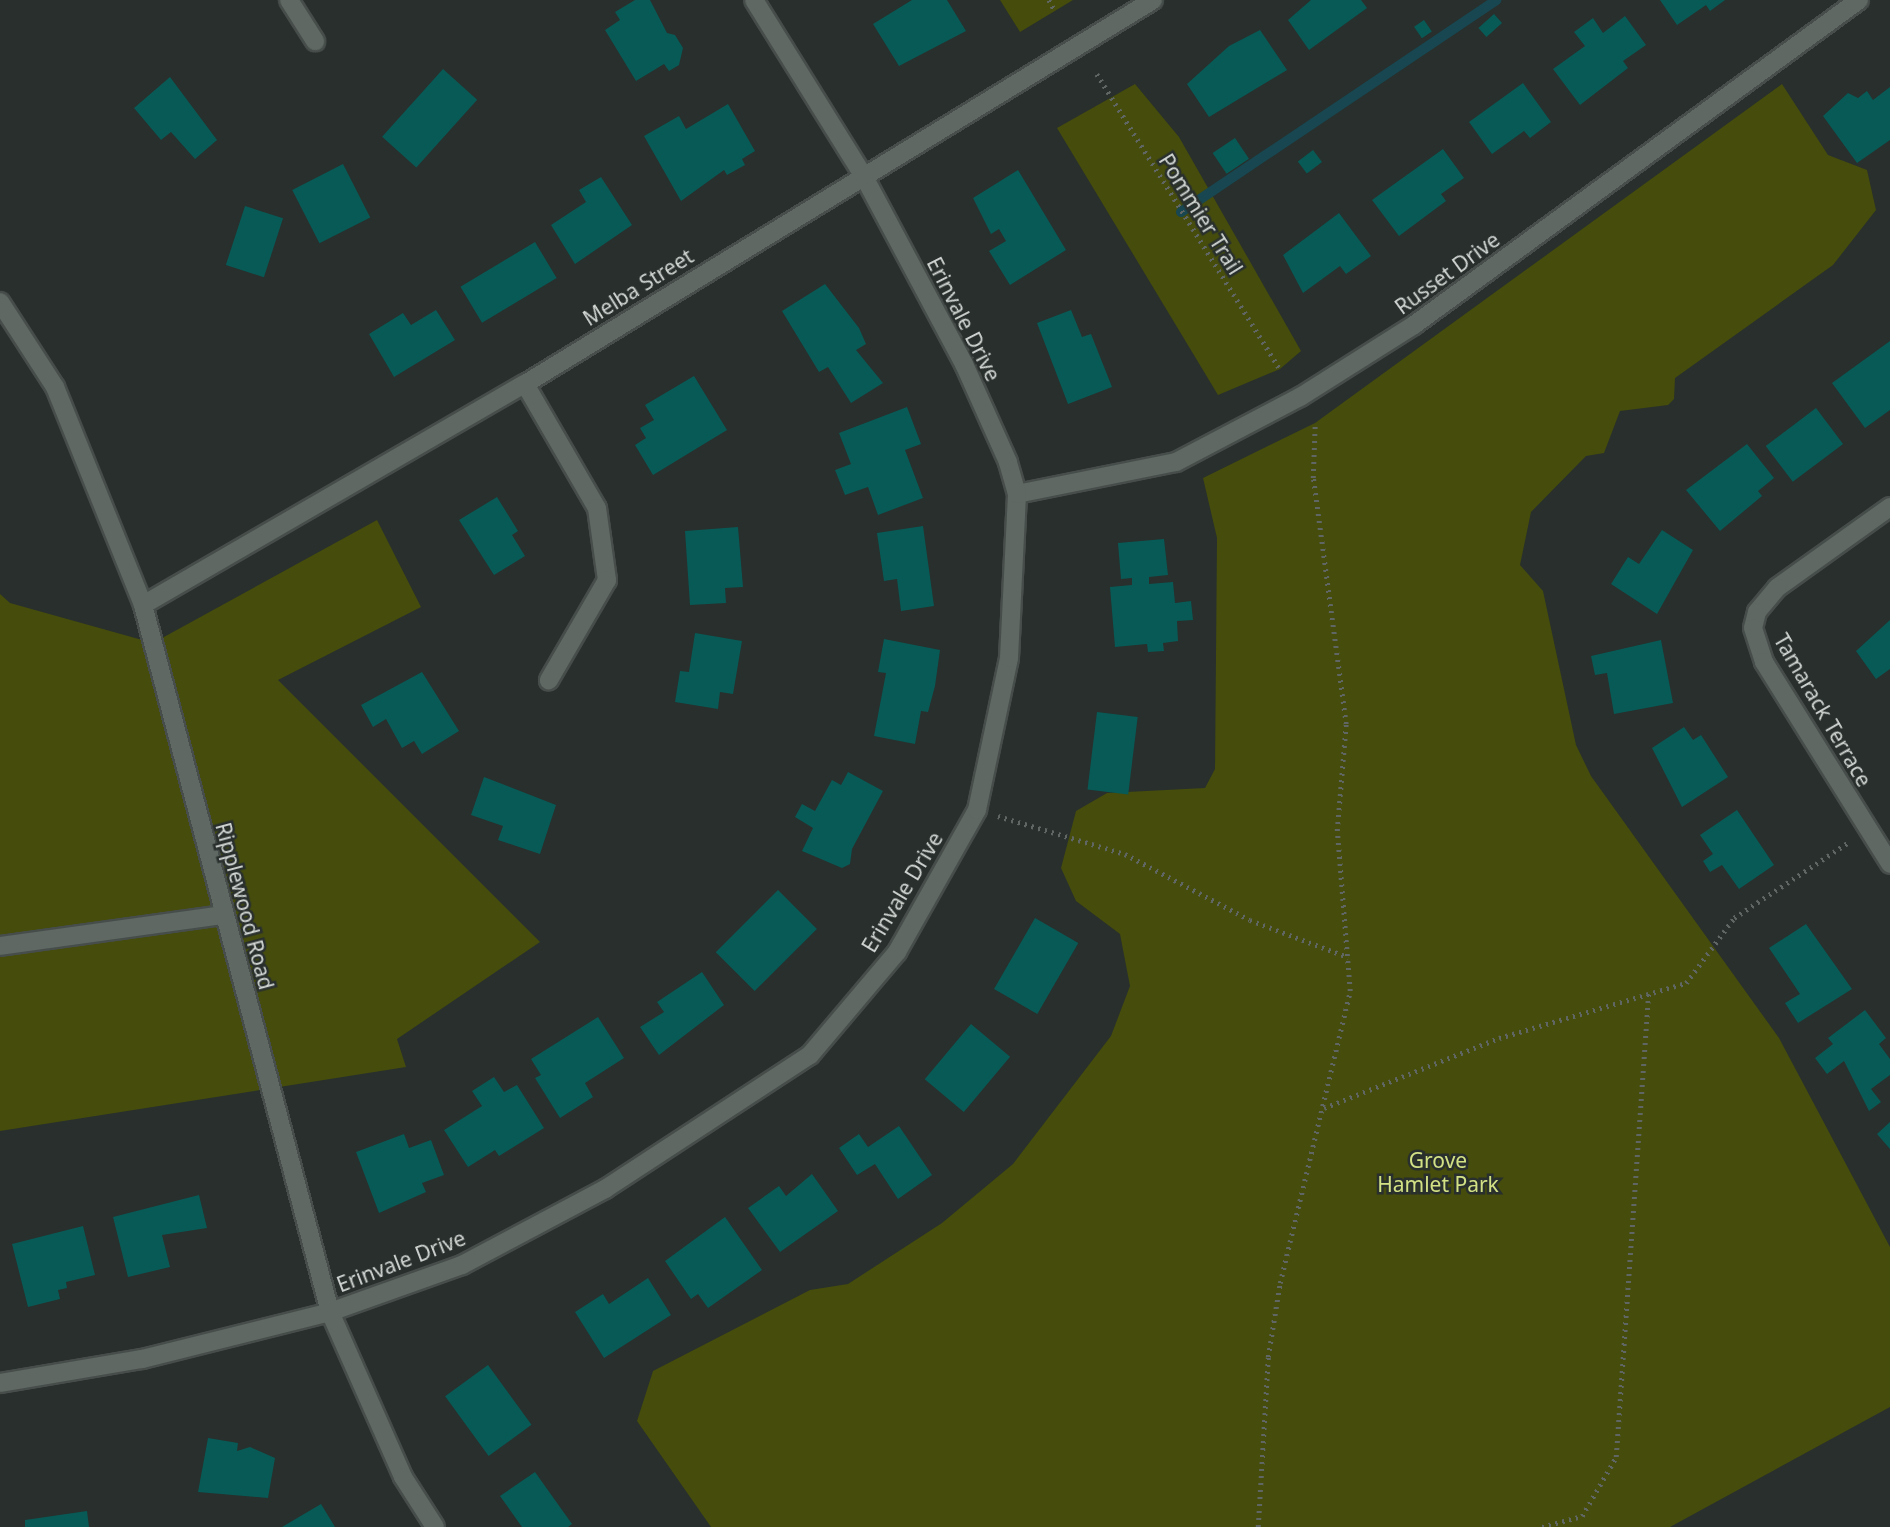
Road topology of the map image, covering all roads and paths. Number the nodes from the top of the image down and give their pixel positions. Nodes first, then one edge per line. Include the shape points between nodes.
1 (289, 0) edge
2 (754, 0) edge
3 (1049, 0) edge
4 (1153, 0) edge
5 (1859, 0) edge
6 (1054, 9) dead end
7 (315, 41) dead end
8 (1097, 74) dead end
9 (863, 175) junction
10 (0, 302) edge
11 (1280, 369) dead end
12 (525, 384) junction
13 (1315, 423) dead end
14 (1017, 494) junction
15 (1890, 507) edge
16 (143, 605) junction
17 (549, 680) dead end
18 (976, 810) junction
19 (1868, 831) junction
20 (1890, 864) edge
21 (224, 915) junction
22 (0, 946) edge
23 (1348, 957) junction
24 (1648, 994) junction
25 (1324, 1108) junction
26 (330, 1312) junction
27 (0, 1383) edge
28 (435, 1527) edge
29 (1258, 1527) edge
30 (1542, 1527) edge

1 - 7 street
2 - 9 street, Erinvale Drive
3 - 6 path
4 - 9 street, Melba Street
5 - 14 street, Russet Drive via 1414,325 1300,397 1176,462
8 - 11 path, Pommier Trail
9 - 12 street, Melba Street
9 - 14 street, Erinvale Drive via 964,363 1008,462
10 - 16 street, Ripplewood Road via 55,387
12 - 16 street, Melba Street
12 - 17 street via 597,508 607,580
13 - 23 path via 1313,478 1346,724 1337,831
14 - 18 street, Erinvale Drive via 1009,658
15 - 19 street, Tamarack Terrace via 1771,594 1753,628 1764,662
16 - 21 street, Ripplewood Road
18 - 23 path via 1125,853 1250,920
18 - 26 street, Erinvale Drive via 897,952 810,1055 605,1189 462,1265
19 - 20 street, Tamarack Terrace
19 - 24 path via 1734,918 1686,983
21 - 22 street
21 - 26 street, Ripplewood Road
23 - 25 path via 1350,991
24 - 25 path via 1499,1038
24 - 30 path via 1616,1457 1582,1516
25 - 29 path via 1280,1283 1268,1357
26 - 27 street, Erinvale Drive via 142,1359
26 - 28 street, Ripplewood Road via 403,1477

